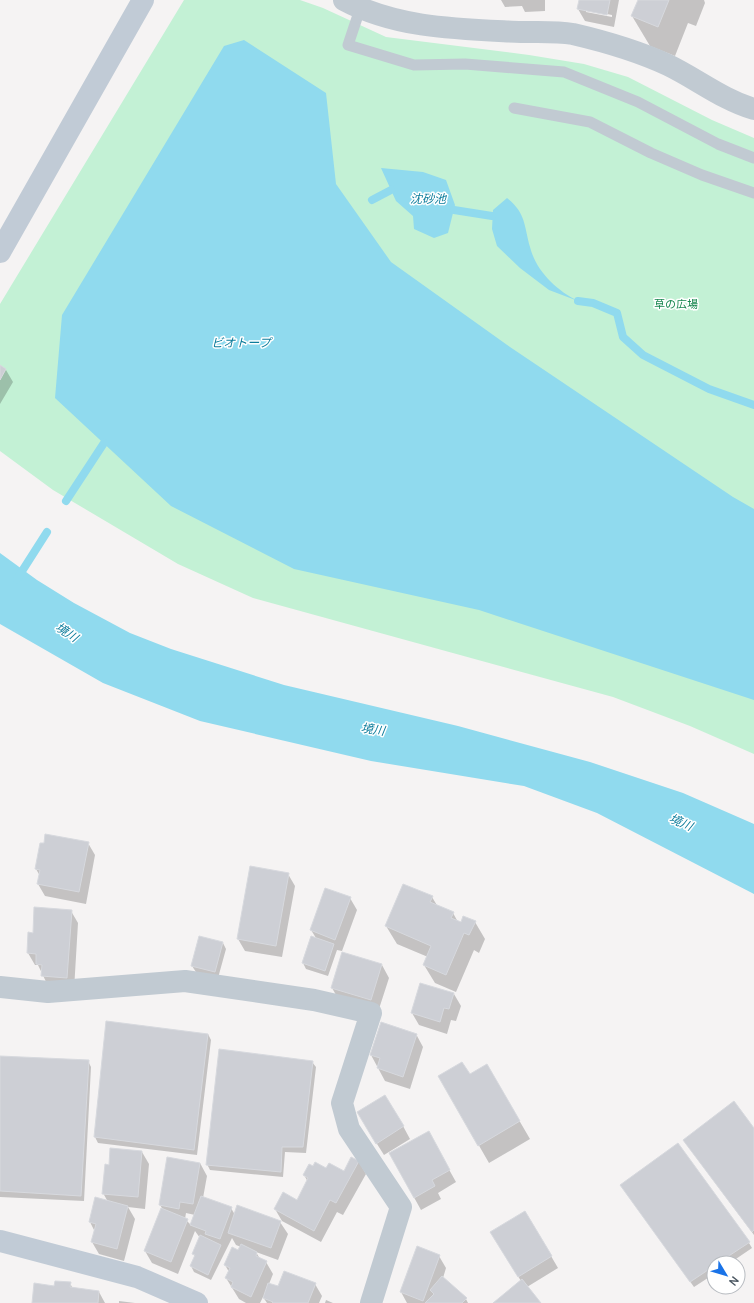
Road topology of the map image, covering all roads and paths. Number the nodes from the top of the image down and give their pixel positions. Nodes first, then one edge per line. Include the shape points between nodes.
1 (143, 0) edge
2 (352, 4) edge
3 (514, 108) dead end
4 (754, 109) edge
5 (754, 158) edge
6 (754, 192) edge
7 (0, 252) edge
8 (0, 987) edge
9 (0, 1241) edge
10 (197, 1303) edge
11 (371, 1303) edge

1 - 7 street
2 - 4 street via 414,24 444,28 571,34 610,44 667,65 716,93
2 - 5 lane via 348,45 414,65 465,64 564,72 638,102 718,144
3 - 6 lane via 590,122 702,175
8 - 11 street via 48,992 185,981 314,1000 371,1013 342,1103 349,1129 401,1207
9 - 10 street via 136,1277

